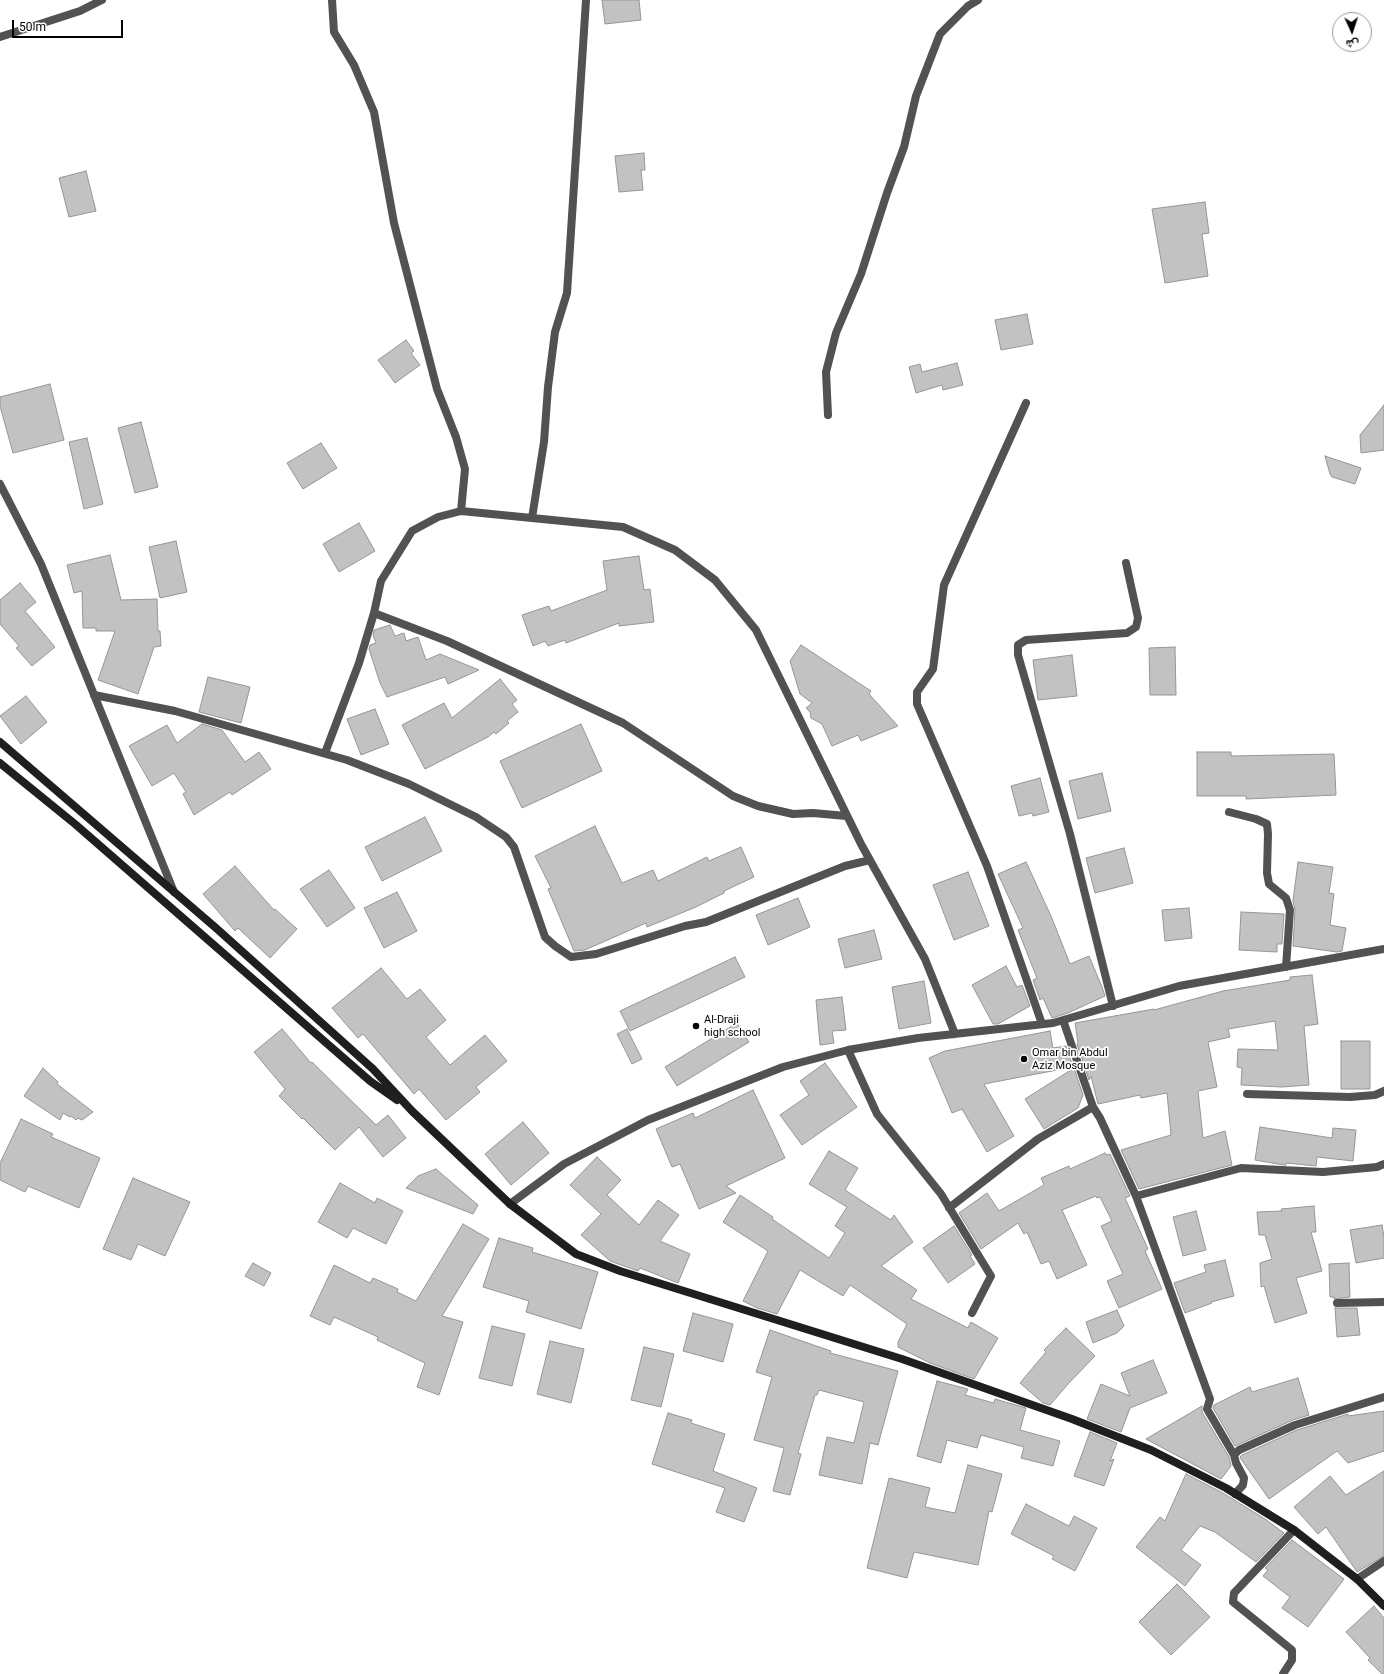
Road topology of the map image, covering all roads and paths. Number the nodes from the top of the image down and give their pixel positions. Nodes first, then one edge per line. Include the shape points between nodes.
1 (102, 0) edge
2 (332, 0) edge
3 (586, 0) edge
4 (978, 0) edge
5 (0, 37) edge
6 (1026, 403) dead end
7 (828, 415) dead end
8 (0, 484) edge
9 (461, 511) junction
10 (532, 518) junction
11 (1126, 564) dead end
12 (374, 613) junction
13 (94, 695) junction
14 (0, 742) edge
15 (325, 753) junction
16 (0, 763) edge
17 (1229, 812) dead end
18 (846, 816) junction
19 (870, 860) junction
20 (174, 892) junction
21 (1384, 950) edge
22 (1286, 967) junction
23 (1113, 1006) junction
24 (1063, 1020) junction
25 (1042, 1024) junction
26 (954, 1034) junction
27 (848, 1050) junction
28 (1384, 1092) edge
29 (1247, 1094) dead end
30 (1093, 1106) junction
31 (412, 1111) junction
32 (1384, 1164) edge
33 (1136, 1196) junction
34 (510, 1204) junction
35 (949, 1208) junction
36 (1384, 1302) edge
37 (1337, 1303) dead end
38 (972, 1313) dead end
39 (1384, 1397) edge
40 (1234, 1455) junction
41 (1235, 1494) junction
42 (1294, 1530) junction
43 (1384, 1561) edge
44 (1357, 1579) junction
45 (1384, 1606) edge
46 (1283, 1674) edge

1 - 5 street via 80,11
2 - 9 street via 334,32 354,65 374,112 396,230 437,389 456,437 465,469
3 - 10 street via 567,293 556,332 544,442
4 - 7 street via 968,6 940,34 916,96 904,146 860,274 836,332 826,372
6 - 25 street via 944,585 933,669 917,692 918,704 987,866
8 - 13 street via 41,564
9 - 10 street
9 - 12 street via 438,517 412,531 381,581
10 - 18 street via 622,527 675,550 714,580 756,630
11 - 23 street via 1138,618 1136,627 1127,633 1026,640 1018,645 1018,654 1070,834
12 - 15 street via 359,663
12 - 18 street via 447,641 623,722 733,796 758,806 793,814
13 - 15 street via 175,710
13 - 20 street
14 - 20 main road
15 - 19 street via 410,784 476,817 506,837 514,847 545,937 571,957 596,954 685,926 706,922 845,866
16 - 31 main road via 75,824 370,1081
17 - 22 street via 1267,824 1269,884 1286,898 1290,910
18 - 19 street
19 - 26 street via 925,959
20 - 31 main road via 372,1070
21 - 22 street
22 - 23 street via 1179,986
23 - 24 street
24 - 25 street
24 - 30 street
25 - 26 street
26 - 27 street
27 - 34 street via 784,1067 648,1120 564,1164
27 - 35 street via 877,1114 941,1194
28 - 29 street via 1350,1098
30 - 33 street
30 - 35 street via 1038,1139
31 - 34 main road
32 - 33 street via 1377,1167 1323,1172 1241,1168
33 - 40 street via 1210,1399 1207,1409
34 - 41 main road via 576,1254 595,1263 902,1359 1072,1419 1151,1450
35 - 38 street via 991,1276
36 - 37 street
39 - 40 street via 1295,1425 1239,1450
40 - 41 street via 1244,1478 1243,1485
41 - 42 main road
42 - 44 main road
42 - 46 street via 1234,1593 1233,1602 1292,1650 1292,1660
43 - 44 street
44 - 45 main road

